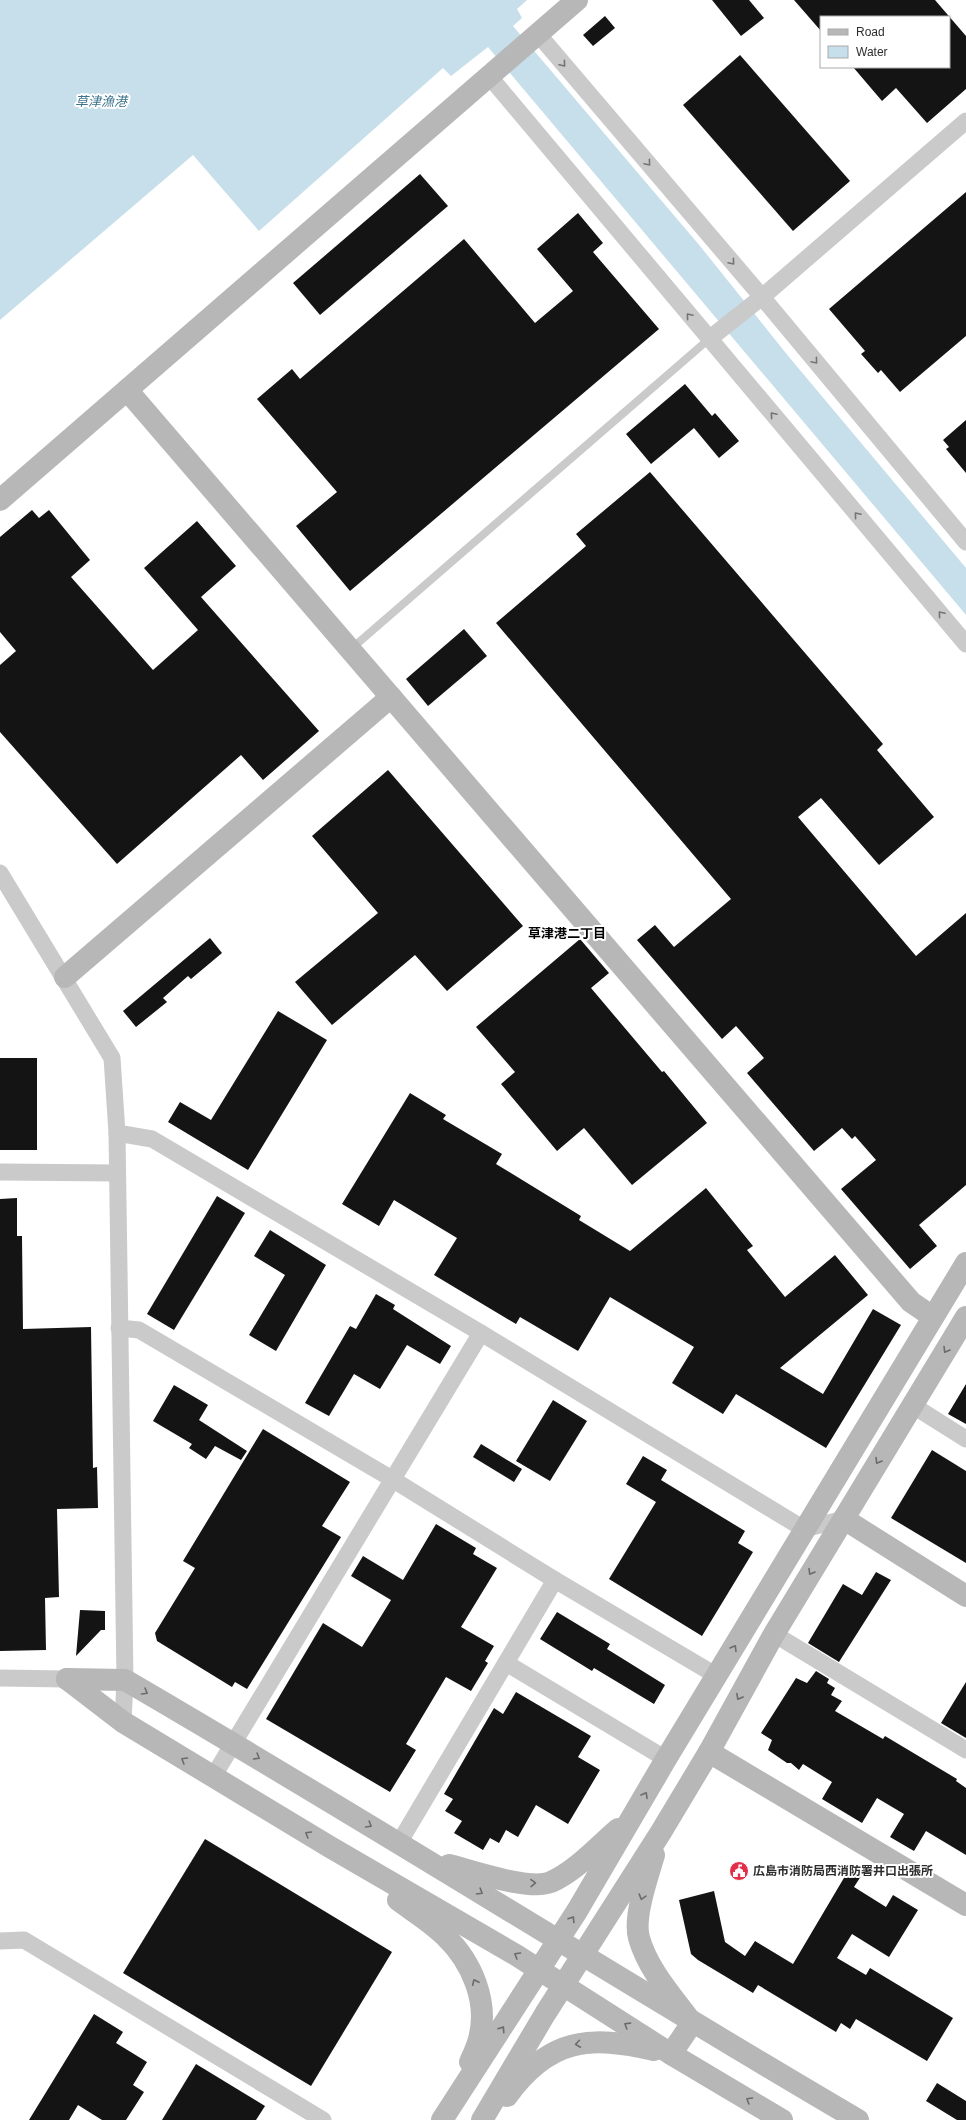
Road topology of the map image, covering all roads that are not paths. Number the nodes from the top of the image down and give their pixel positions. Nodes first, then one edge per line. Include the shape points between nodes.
1 (577, 0) edge
2 (535, 37) junction
3 (493, 73) junction
4 (966, 121) edge
5 (757, 301) junction
6 (713, 335) junction
7 (127, 390) junction
8 (0, 500) edge
9 (966, 542) edge
10 (966, 644) edge
11 (350, 649) junction
12 (391, 697) junction
13 (0, 873) edge
14 (65, 977) junction
15 (117, 1133) junction
16 (0, 1172) edge
17 (117, 1173) junction
18 (966, 1263) edge
19 (933, 1317) junction
20 (966, 1317) edge
21 (119, 1328) junction
22 (481, 1332) junction
23 (912, 1404) junction
24 (966, 1439) edge
25 (392, 1479) junction
26 (844, 1519) junction
27 (804, 1529) junction
28 (555, 1580) junction
29 (966, 1596) edge
30 (774, 1634) junction
31 (506, 1663) junction
32 (717, 1676) junction
33 (0, 1678) edge
34 (68, 1679) junction
35 (125, 1680) junction
36 (123, 1722) junction
37 (233, 1743) junction
38 (966, 1750) edge
39 (708, 1752) junction
40 (666, 1759) junction
41 (213, 1777) junction
42 (633, 1815) junction
43 (661, 1832) junction
44 (399, 1843) junction
45 (330, 1847) junction
46 (427, 1860) junction
47 (966, 1905) edge
48 (559, 1940) junction
49 (0, 1941) edge
50 (582, 1955) junction
51 (540, 1970) junction
52 (563, 1985) junction
53 (692, 2023) junction
54 (671, 2054) junction
55 (455, 2099) junction
56 (323, 2120) edge
57 (442, 2120) edge
58 (482, 2120) edge
59 (490, 2120) edge
60 (782, 2120) edge
61 (858, 2120) edge

1 - 2 street
2 - 3 street
2 -> 5 street
6 -> 3 street
3 - 7 street
4 - 5 street
5 - 6 street
5 -> 9 street
10 -> 6 street
6 - 11 lane
7 - 8 street
7 - 11 street
11 - 12 street
12 - 14 street
12 - 19 street via 911,1302
13 - 14 street
14 - 15 street via 112,1058
15 - 17 street
15 - 22 street via 152,1139
16 - 17 street
17 - 21 street
18 - 19 street
19 - 27 street
20 -> 23 street
21 - 25 street via 139,1330
21 - 35 street
22 - 25 street
22 - 27 street
23 - 24 street
23 -> 26 street
25 - 28 street
25 - 37 street
26 - 27 street
26 - 29 street
26 -> 30 street
32 -> 27 street
28 - 31 street
28 - 32 street
30 - 38 street
30 -> 39 street
31 - 40 street
31 - 44 street
32 - 40 street
33 - 34 street
34 - 35 street
34 - 36 street
35 - 36 street
35 -> 37 street
41 -> 36 street
37 - 41 street
37 -> 44 street
39 - 43 street
39 - 47 street
42 -> 40 street
45 -> 41 street
46 -> 42 street via 517,1883 549,1882 573,1869
48 -> 42 street
43 - 50 street
43 -> 53 street via 639,1908 638,1937 656,1974
44 - 46 street
51 -> 45 street
55 -> 45 street via 479,2039 482,2009 477,1986 464,1960 445,1936
46 -> 48 street
48 - 50 street
48 - 51 street
49 - 56 street via 24,1940
50 - 52 street
50 - 53 street
51 - 52 street
55 -> 51 street
54 -> 52 street
52 - 58 street
53 - 54 street
53 - 61 street
54 -> 59 street via 624,2042 571,2044 547,2057 517,2082
60 -> 54 street
55 - 57 street

